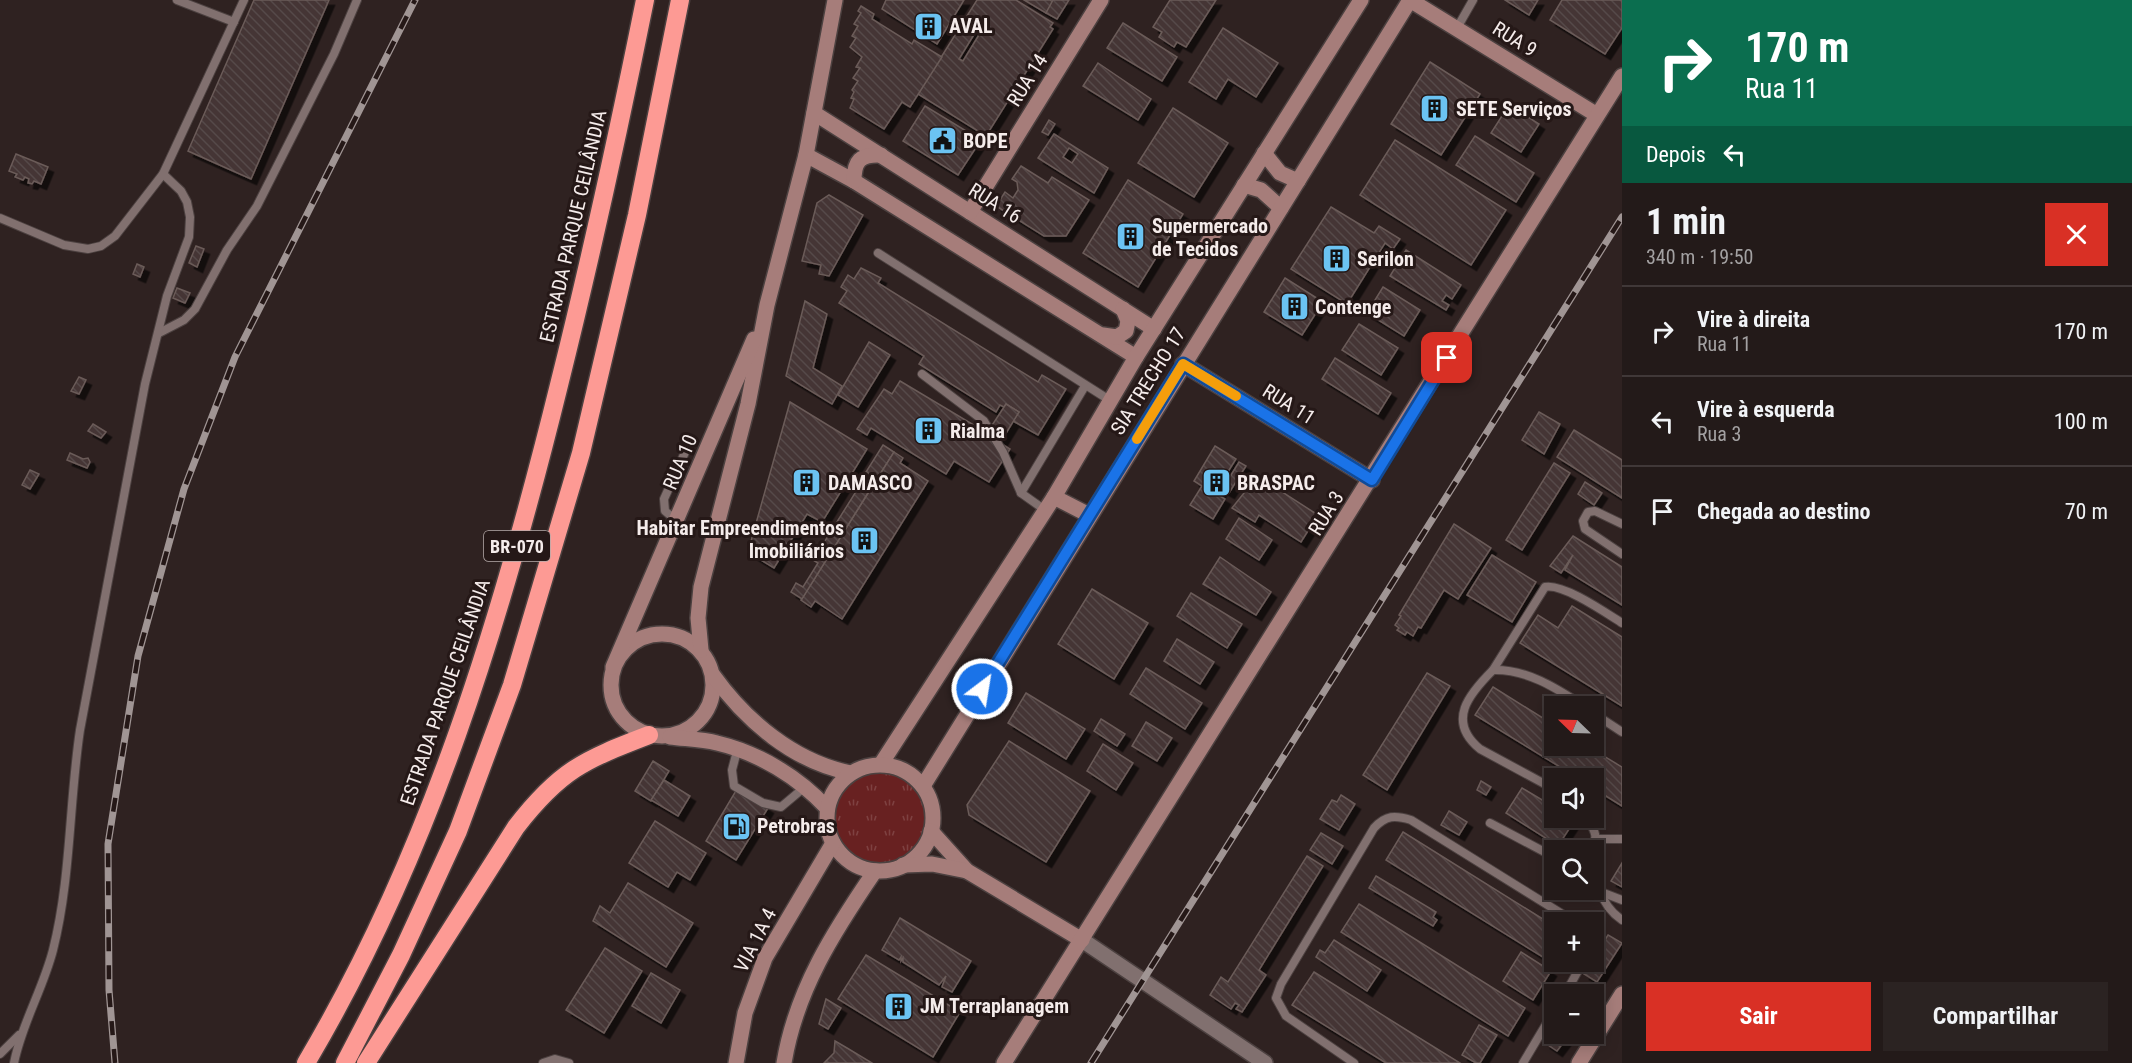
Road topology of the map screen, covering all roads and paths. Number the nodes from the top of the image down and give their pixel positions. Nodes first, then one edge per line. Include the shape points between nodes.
1 (177, 0) edge
2 (244, 0) edge
3 (357, 0) edge
4 (645, 0) edge
5 (680, 0) edge
6 (835, 0) edge
7 (1101, 0) edge
8 (1361, 0) edge
9 (1410, 0) edge
10 (1473, 0) edge
11 (234, 22) junction
12 (1457, 28) junction
13 (1622, 76) edge
14 (814, 113) junction
15 (1597, 115) junction
16 (1264, 153) junction
17 (806, 155) junction
18 (880, 155) junction
19 (163, 174) junction
20 (854, 181) junction
21 (1298, 181) junction
22 (1244, 185) junction
23 (1281, 208) junction
24 (970, 212) junction
25 (0, 218) edge
26 (878, 253) dead end
27 (767, 305) junction
28 (1123, 309) junction
29 (1154, 329) junction
30 (159, 333) junction
31 (1100, 335) junction
32 (1136, 357) junction
33 (1183, 364) junction
34 (922, 374) dead end
35 (1085, 386) junction
36 (1111, 401) junction
37 (690, 439) dead end
38 (1372, 480) junction
39 (1021, 493) junction
40 (1054, 497) junction
41 (1045, 510) junction
42 (1089, 515) junction
43 (677, 521) junction
44 (1622, 524) edge
45 (1622, 554) edge
46 (1622, 622) edge
47 (701, 650) junction
48 (613, 667) junction
49 (1493, 670) junction
50 (713, 675) junction
51 (1567, 696) edge
52 (1604, 720) edge
53 (1622, 732) edge
54 (649, 735) junction
55 (668, 736) junction
56 (738, 751) junction
57 (881, 764) junction
58 (851, 773) junction
59 (1544, 784) edge
60 (806, 786) junction
61 (922, 786) junction
62 (827, 808) junction
63 (1490, 823) dead end
64 (1590, 828) edge
65 (931, 831) junction
66 (1622, 838) edge
67 (1595, 839) joint
68 (833, 843) junction
69 (1544, 852) edge
70 (903, 865) junction
71 (875, 871) junction
72 (967, 871) junction
73 (1604, 893) edge
74 (1604, 897) edge
75 (1622, 900) edge
76 (1559, 912) edge
77 (1622, 920) edge
78 (1082, 940) junction
79 (1622, 994) edge
80 (1604, 1014) edge
81 (1544, 1028) edge
82 (20, 1034) junction
83 (1587, 1044) edge
84 (0, 1054) edge
85 (14, 1063) edge
86 (306, 1063) edge
87 (345, 1063) edge
88 (366, 1063) edge
89 (543, 1063) edge
90 (569, 1063) edge
91 (736, 1063) edge
92 (784, 1063) edge
93 (1004, 1063) edge
94 (1265, 1063) edge
95 (1354, 1063) edge
96 (1523, 1063) edge
97 (1579, 1063) edge

1 - 11 lane
2 - 11 lane
3 - 30 lane via 257,206 227,250 195,309 184,320
4 - 86 highway, ESTRADA PARQUE CEILÂNDIA / BR-070 via 593,248 546,438 476,681 424,826 372,939
5 - 87 highway, BR-070 via 638,215 581,453 512,685 458,831 401,955
6 - 14 street, RUA 10
7 - 24 street, RUA 14
8 - 16 street, SIA TRECHO 17
9 - 12 street, RUA 9
9 - 21 street, SIA TRECHO 17
10 - 12 lane
11 - 19 lane
12 - 15 street, RUA 9
13 - 15 street, RUA 3
14 - 17 street, RUA 10
14 - 18 street, RUA 16
15 - 38 street, RUA 3
16 - 21 street via 1280,173
16 - 22 street, SIA TRECHO 17
17 - 20 street
17 - 27 street, RUA 10
18 - 20 street via 867,154 858,160
18 - 24 street, RUA 16
19 - 25 lane via 115,236 101,246 88,249 64,245
19 - 30 lane via 181,191 190,218 189,237 166,296
20 - 31 street
21 - 23 street, SIA TRECHO 17
22 - 23 street via 1261,190
22 - 29 street, SIA TRECHO 17
23 - 33 street, SIA TRECHO 17
24 - 28 street, RUA 16
26 - 35 lane
27 - 43 street, RUA 10
27 - 47 street, RUA 10 via 748,404 701,587
28 - 29 street, RUA 16
28 - 31 street via 1128,321 1126,331 1117,337
29 - 32 street, SIA TRECHO 17
30 - 82 lane via 145,384 80,730 71,786 62,904 52,952
31 - 32 street
32 - 36 street, SIA TRECHO 17
33 - 38 street, RUA 11
33 - 42 street, SIA TRECHO 17
34 - 39 lane via 984,421
35 - 36 lane
35 - 39 lane
36 - 40 street, SIA TRECHO 17
37 - 43 lane via 664,499 665,511
38 - 78 street, RUA 3
39 - 41 lane
40 - 41 street, SIA TRECHO 17
40 - 42 street
41 - 57 street, SIA TRECHO 17
42 - 61 street, SIA TRECHO 17
43 - 48 street, RUA 10
44 - 45 lane via 1595,511 1588,512 1583,521 1585,529
46 - 49 lane via 1567,591 1545,587
47 - 48 street via 679,636 652,634 622,651
47 - 50 street
48 - 54 street via 613,701 633,728
49 - 51 lane via 1514,669
49 - 59 lane via 1473,690 1463,712 1464,730 1480,749
50 - 55 street via 713,692 703,715 684,732
50 - 58 street via 743,712 769,734 820,766
52 - 53 lane
54 - 55 street
54 - 88 highway via 565,773 541,794
55 - 56 street via 717,743
56 - 60 street
56 - 60 lane via 732,770 734,786 763,803 781,807
57 - 58 street
57 - 61 street via 905,771
58 - 62 street via 840,782
60 - 62 street
61 - 65 street via 933,815
62 - 68 street via 827,826
63 - 69 lane
64 - 67 lane
65 - 70 street via 921,851
65 - 72 street
66 - 67 lane
68 - 71 street via 849,862
68 - 91 street, VIA 1A 4 via 765,958 745,1013
70 - 71 street
70 - 72 street via 932,864
71 - 92 street via 842,920 802,994 791,1023
72 - 78 street
73 - 75 lane
74 - 77 lane
76 - 95 lane via 1411,820 1397,815 1382,819 1276,998 1286,1016
78 - 93 street, RUA 3
78 - 94 street
79 - 80 street
81 - 96 lane
82 - 84 lane
82 - 85 lane
83 - 97 street
89 - 90 lane via 555,1059

